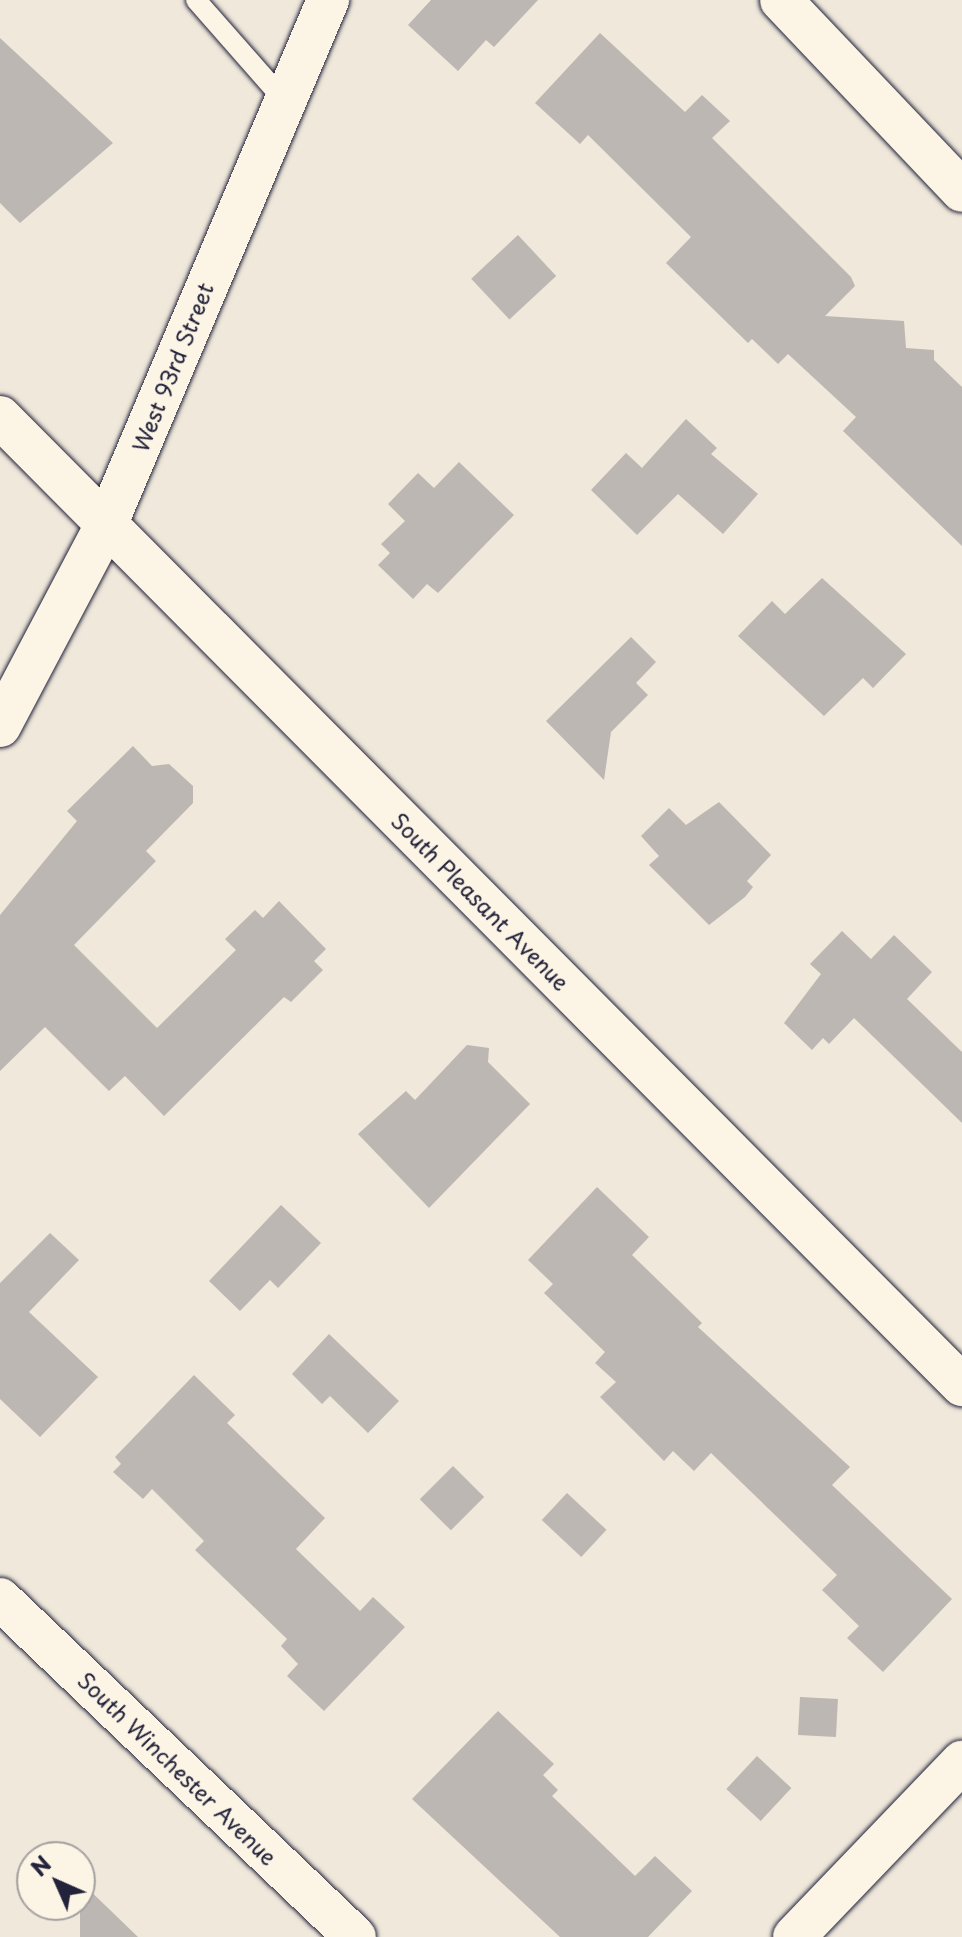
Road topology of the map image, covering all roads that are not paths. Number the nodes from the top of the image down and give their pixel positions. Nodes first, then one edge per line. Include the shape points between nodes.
1 (196, 0) edge
2 (328, 0) edge
3 (781, 0) edge
4 (282, 98) junction
5 (962, 191) edge
6 (0, 417) edge
7 (107, 523) junction
8 (0, 726) edge
9 (962, 1385) edge
10 (0, 1599) edge
11 (962, 1762) edge
12 (355, 1937) edge
13 (794, 1937) edge

1 - 4 lane
2 - 4 street, West 93rd Street
3 - 5 street
4 - 7 street, West 93rd Street
6 - 7 street, South Pleasant Avenue
7 - 8 street, West 93rd Street
7 - 9 street, South Pleasant Avenue
10 - 12 street, South Winchester Avenue
11 - 13 street

